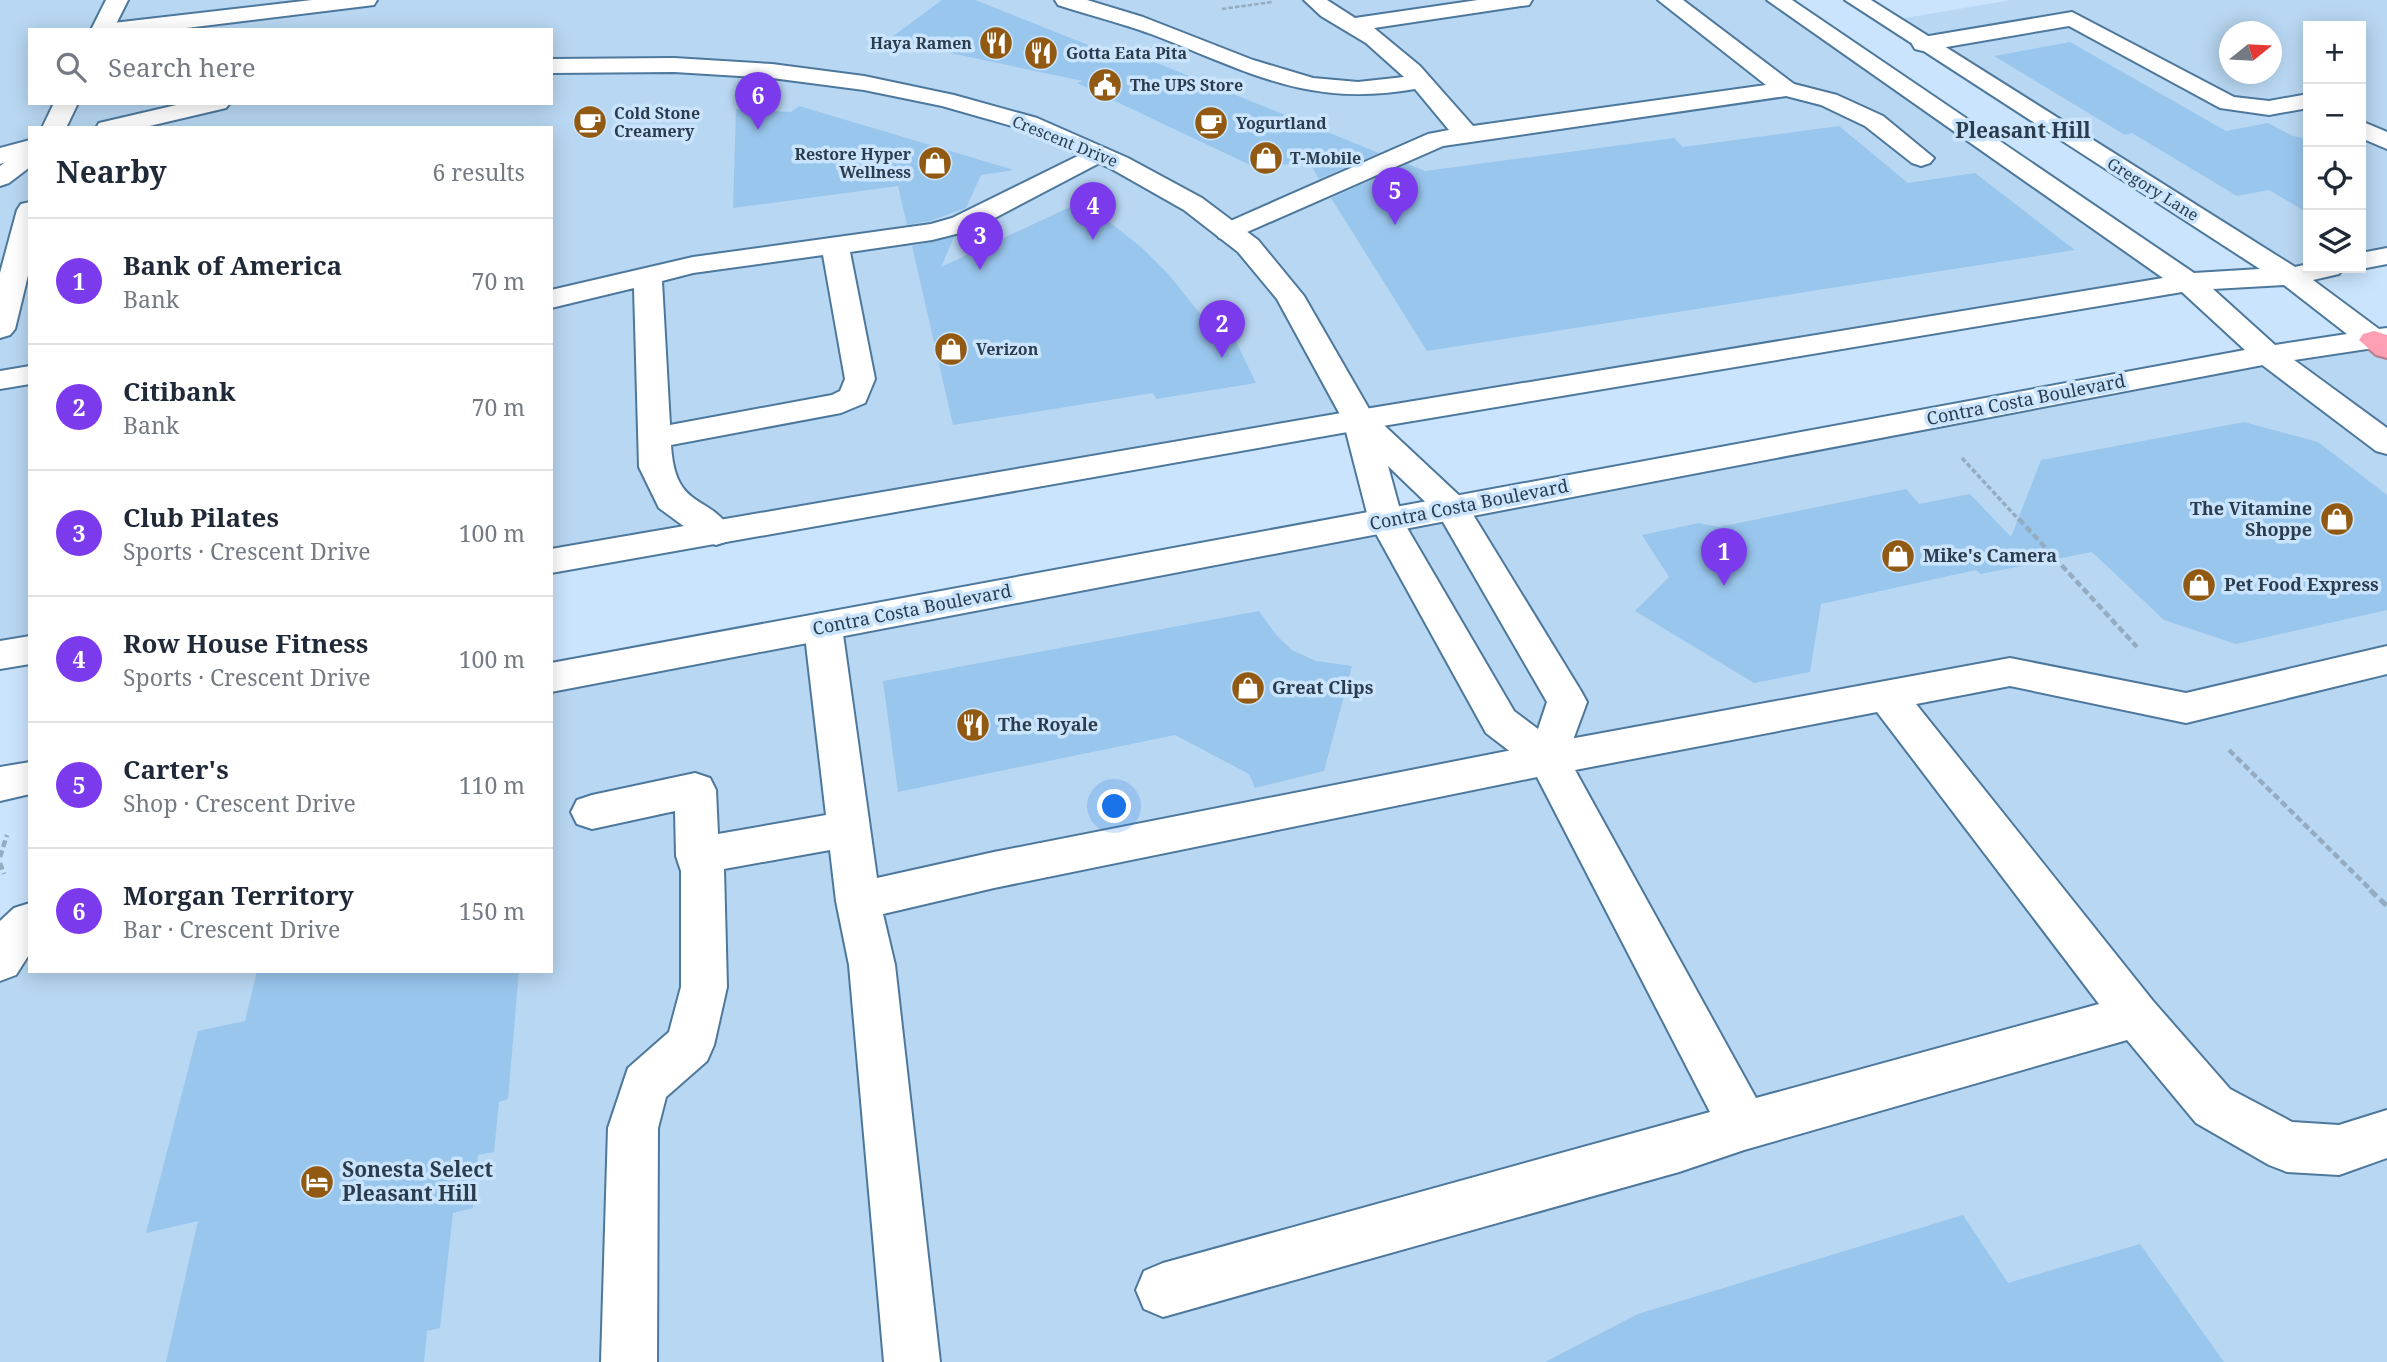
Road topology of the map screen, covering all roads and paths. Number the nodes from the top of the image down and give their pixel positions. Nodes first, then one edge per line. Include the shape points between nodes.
1 (117, 0) edge
2 (366, 0) edge
3 (1066, 0) edge
4 (1315, 0) edge
5 (1521, 0) edge
6 (1669, 0) edge
7 (1778, 0) edge
8 (1847, 7) edge
9 (1352, 25) junction
10 (103, 28) edge
11 (130, 28) edge
12 (1930, 48) junction
13 (553, 66) edge
14 (1422, 81) junction
15 (1786, 89) junction
16 (2303, 102) edge
17 (65, 105) edge
18 (209, 105) edge
19 (55, 126) edge
20 (117, 126) edge
21 (2366, 131) edge
22 (1467, 135) junction
23 (2387, 142) edge
24 (28, 148) edge
25 (1098, 154) junction
26 (0, 156) edge
27 (28, 157) edge
28 (1921, 158) dead end
29 (0, 178) edge
30 (28, 217) edge
31 (1229, 232) junction
32 (835, 245) junction
33 (2387, 256) edge
34 (2366, 260) edge
35 (2305, 273) edge
36 (648, 275) junction
37 (2290, 276) junction
38 (2188, 282) junction
39 (553, 299) edge
40 (0, 329) edge
41 (2383, 342) edge
42 (2268, 355) junction
43 (28, 376) edge
44 (0, 380) edge
45 (1359, 420) junction
46 (654, 438) junction
47 (2387, 444) edge
48 (1452, 508) junction
49 (1386, 521) junction
50 (716, 533) junction
51 (553, 561) edge
52 (823, 627) junction
53 (28, 650) edge
54 (0, 656) edge
55 (2387, 660) edge
56 (553, 678) edge
57 (1887, 696) junction
58 (1548, 760) junction
59 (28, 778) edge
60 (0, 784) edge
61 (592, 813) dead end
62 (10, 827) dead end
63 (848, 829) junction
64 (697, 856) junction
65 (0, 857) edge
66 (0, 863) edge
67 (4, 874) dead end
68 (859, 901) junction
69 (28, 924) edge
70 (0, 961) edge
71 (2136, 1016) junction
72 (1744, 1126) junction
73 (2387, 1134) edge
74 (1163, 1290) dead end
75 (629, 1362) edge
76 (912, 1362) edge

1 - 10 main road
2 - 11 main road
3 - 14 main road via 1147,25 1294,81 1338,88 1381,88
4 - 9 main road
5 - 9 main road
6 - 15 main road
7 - 38 main road
8 - 12 main road, Gregory Lane
9 - 14 main road via 1373,37
12 - 16 main road via 2072,19 2228,103 2269,108
12 - 37 main road, Gregory Lane
13 - 25 main road, Crescent Drive via 674,65 864,83 1028,124
14 - 22 main road
15 - 22 main road
15 - 28 main road via 1829,100 1874,121
17 - 19 main road
18 - 20 main road
21 - 23 main road
22 - 31 main road via 1437,139
24 - 26 main road
25 - 31 main road, Crescent Drive via 1194,204
25 - 32 main road via 962,224
27 - 29 main road
30 - 40 main road
31 - 45 main road, Crescent Drive via 1248,246 1290,296
32 - 36 main road
32 - 46 main road via 860,379 854,396 841,403
33 - 34 main road
35 - 37 main road
36 - 39 main road
36 - 46 main road
37 - 38 main road
37 - 41 main road, Gregory Lane
38 - 42 main road
38 - 45 main road
41 - 42 main road, Contra Costa Boulevard
42 - 47 main road
42 - 48 main road, Contra Costa Boulevard
43 - 44 main road
45 - 48 main road
45 - 49 main road, Crescent Drive
45 - 50 main road
46 - 50 main road via 656,467 671,500
48 - 49 main road, Contra Costa Boulevard
48 - 58 main road via 1567,702
49 - 52 main road, Contra Costa Boulevard
49 - 58 main road, Crescent Drive via 1500,722
50 - 51 main road
52 - 56 main road, Contra Costa Boulevard
52 - 63 main road
53 - 54 main road
55 - 57 main road via 2186,708 2010,672
57 - 58 main road
57 - 71 main road
58 - 68 main road
58 - 72 main road
59 - 60 main road
61 - 64 main road via 695,790
62 - 65 path
63 - 64 main road
63 - 68 main road
64 - 75 main road via 702,871 704,988 690,1045 645,1084 633,1128
66 - 67 path
68 - 76 main road via 872,965
69 - 70 main road
71 - 72 main road
71 - 73 main road via 2213,1106 2287,1147 2339,1150
72 - 74 main road

